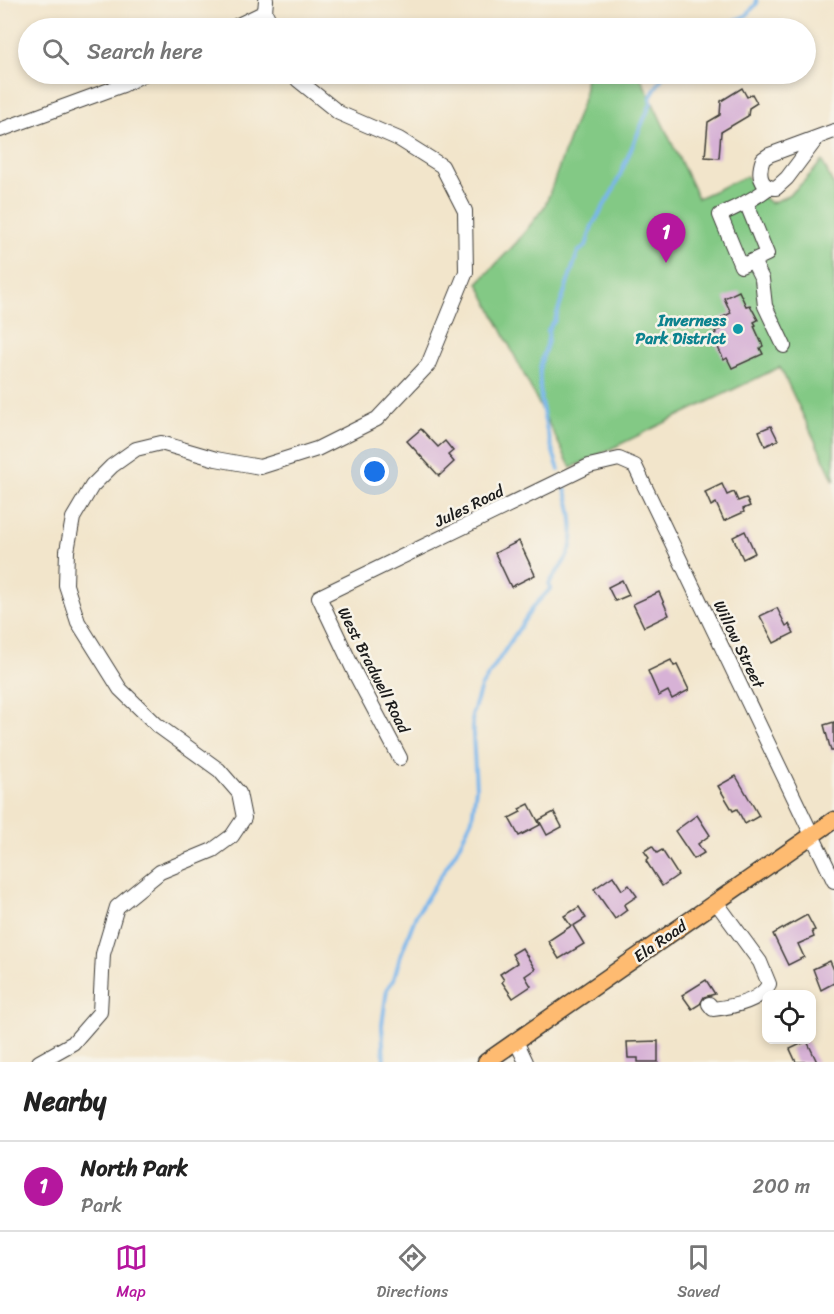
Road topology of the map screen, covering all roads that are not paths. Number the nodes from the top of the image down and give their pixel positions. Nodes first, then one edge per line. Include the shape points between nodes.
1 (265, 6) edge
2 (247, 18) edge
3 (125, 84) edge
4 (303, 84) edge
5 (0, 130) edge
6 (834, 130) edge
7 (817, 138) junction
8 (768, 188) junction
9 (746, 202) junction
10 (753, 261) junction
11 (784, 346) dead end
12 (635, 466) joint
13 (319, 597) joint
14 (400, 758) dead end
15 (834, 820) edge
16 (812, 836) junction
17 (834, 881) edge
18 (716, 902) junction
19 (709, 1004) dead end
20 (516, 1041) junction
21 (39, 1062) edge
22 (486, 1062) edge
23 (526, 1062) edge

1 - 2 street
3 - 5 street
4 - 21 street via 339,113 399,139 442,166 465,211 466,272 428,364 377,419 317,449 260,467 161,443 136,449 92,486 73,518 66,585 78,622 120,689 157,725 219,770 239,794 244,818 232,836 213,850 160,873 117,907 103,954 100,1012 73,1043
6 - 7 street
7 - 8 street via 787,178 776,188
7 - 8 street via 762,159 760,176
8 - 9 street
9 - 10 street via 768,254
9 - 10 street via 720,215 741,266
10 - 11 street via 762,279 765,306
12 - 13 street, Jules Road via 620,459 589,466
12 - 16 street, Willow Street
13 - 14 street, West Bradwell Road
15 - 16 main road, Ela Road
16 - 17 street, Willow Street
16 - 18 main road, Ela Road
18 - 19 street via 760,962 769,984 766,990 739,1006 713,1009
18 - 20 main road, Ela Road
20 - 22 main road, Ela Road
20 - 23 street

